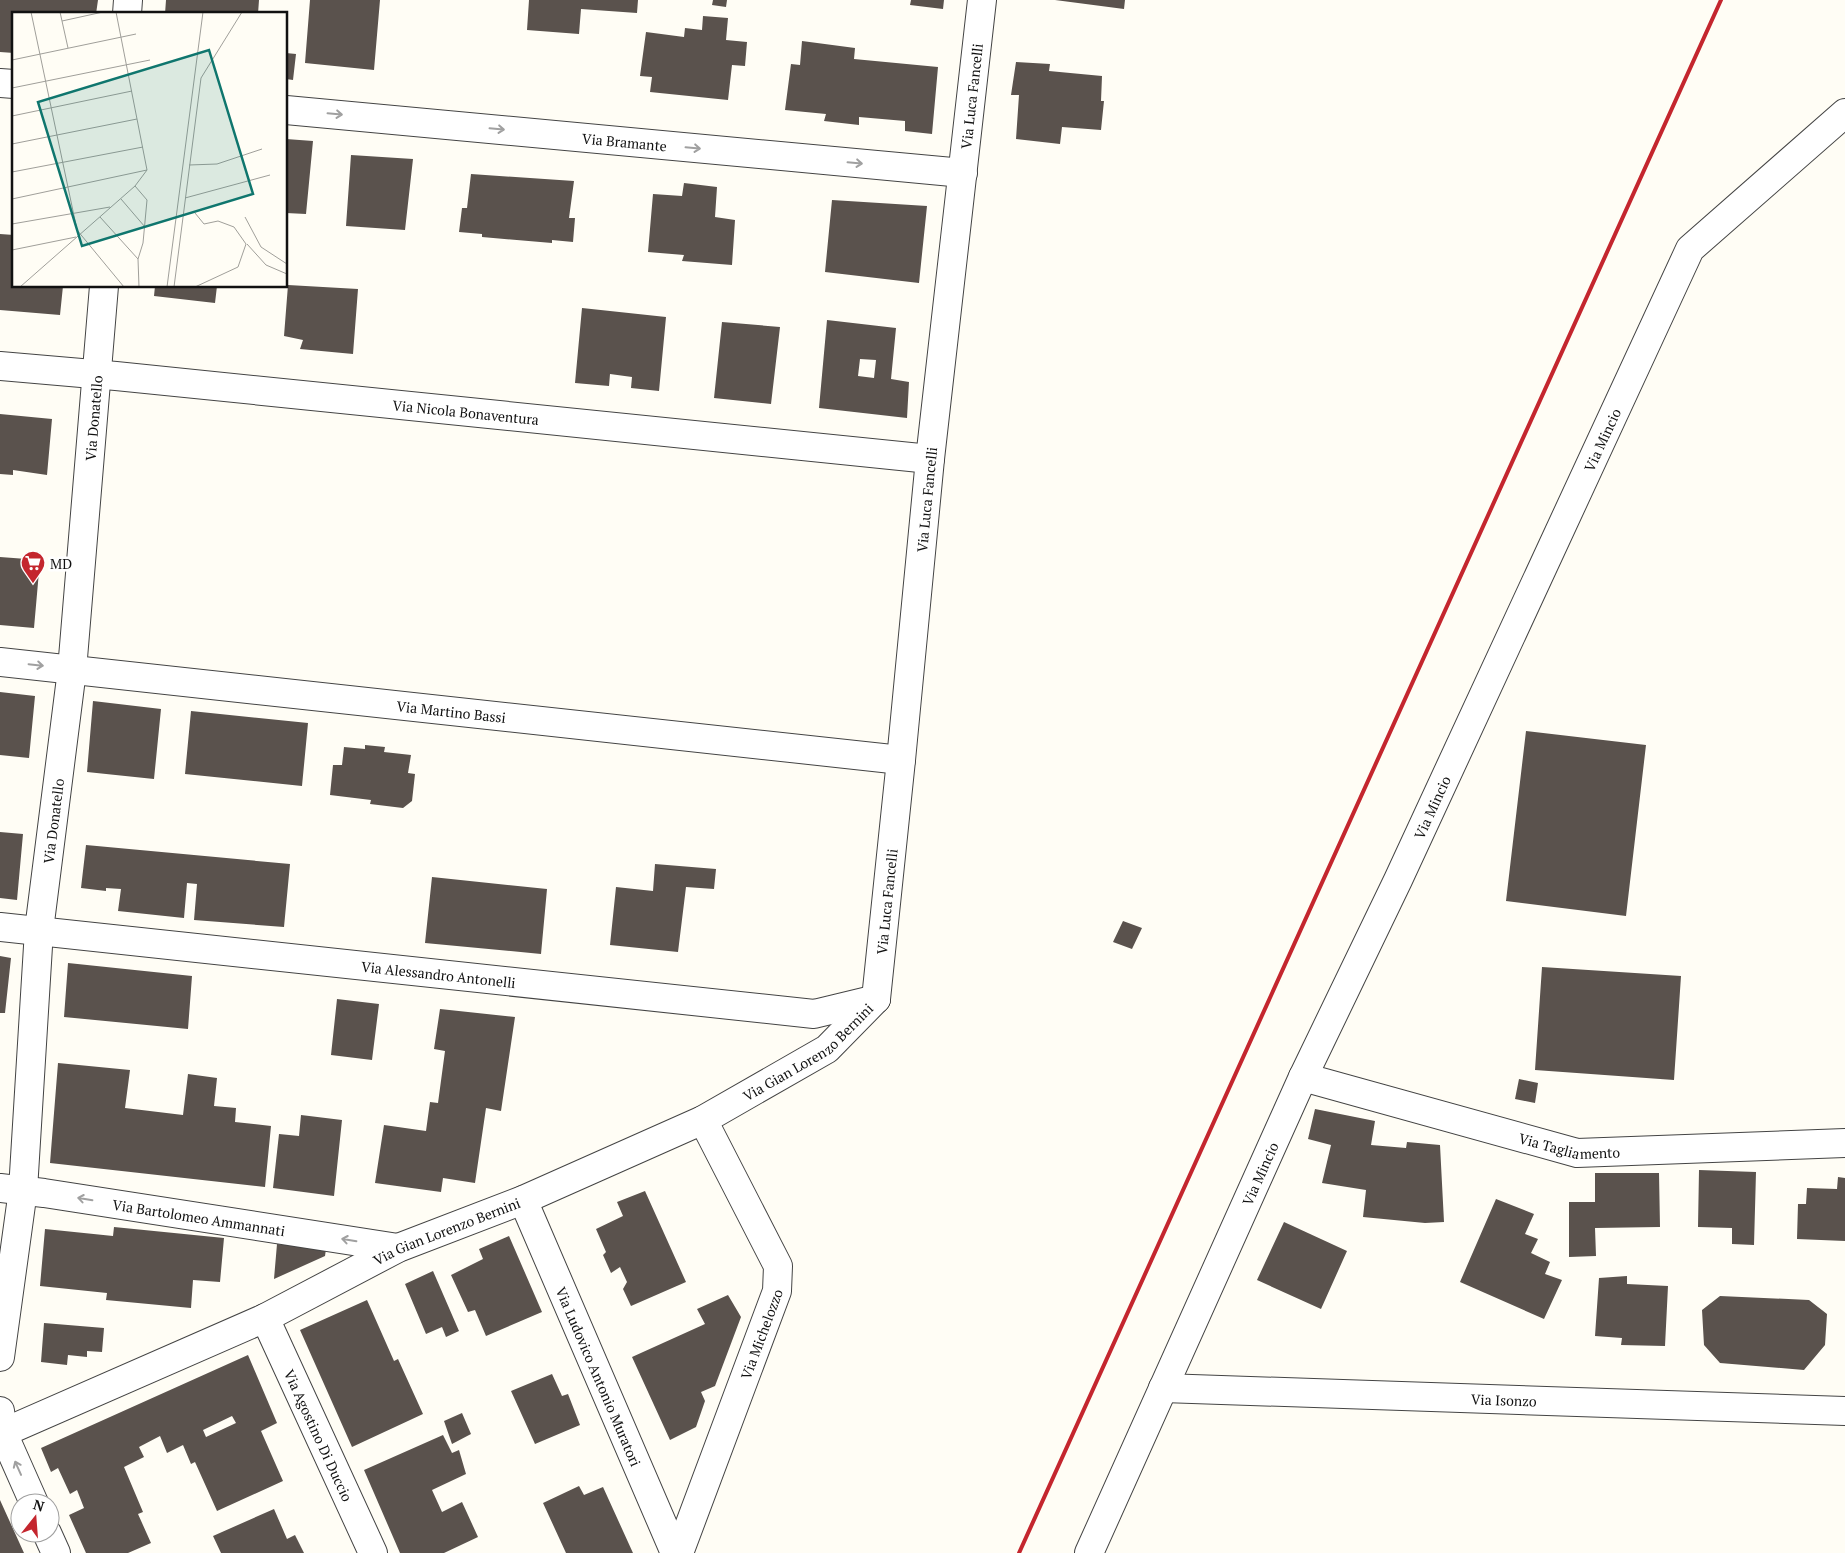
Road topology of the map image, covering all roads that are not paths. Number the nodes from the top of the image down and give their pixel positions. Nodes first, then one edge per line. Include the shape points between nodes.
1 (982, 0) edge
2 (288, 110) edge
3 (1845, 113) edge
4 (963, 173) junction
5 (104, 288) edge
6 (0, 366) edge
7 (98, 374) junction
8 (930, 459) junction
9 (0, 662) edge
10 (72, 670) junction
11 (901, 760) junction
12 (0, 927) edge
13 (39, 930) junction
14 (876, 999) junction
15 (1303, 1077) junction
16 (703, 1120) junction
17 (1845, 1142) edge
18 (11, 1189) edge
19 (523, 1200) junction
20 (398, 1248) junction
21 (265, 1318) junction
22 (0, 1357) edge
23 (1163, 1388) junction
24 (1845, 1411) edge
25 (1, 1426) edge
26 (30, 1493) edge
27 (372, 1553) edge
28 (675, 1553) edge
29 (679, 1553) edge
30 (1089, 1553) edge

1 - 4 street, Via Luca Fancelli
2 -> 4 street, Via Bramante
3 - 15 street, Via Mincio via 1690,249
4 - 8 street, Via Luca Fancelli
5 - 7 street, Via Donatello
6 - 7 street, Via Nicola Bonaventura
7 - 8 street, Via Nicola Bonaventura
7 - 10 street, Via Donatello
8 - 11 street, Via Luca Fancelli
9 -> 10 street, Via Martino Bassi
10 - 11 street, Via Martino Bassi
10 - 13 street, Via Donatello
11 - 14 street, Via Luca Fancelli
12 - 13 street, Via Alessandro Antonelli
13 - 14 street, Via Alessandro Antonelli via 814,1014
13 - 18 street, Via Donatello
14 - 16 street, Via Gian Lorenzo Bernini via 827,1049
15 - 17 street, Via Tagliamento via 1577,1153
15 - 23 street, Via Mincio
16 - 19 street, Via Gian Lorenzo Bernini
16 - 29 street, Via Michelozzo via 778,1266 777,1291
20 -> 18 street, Via Bartolomeo Ammannati
18 - 22 street, Via Donatello
19 - 20 street, Via Gian Lorenzo Bernini
19 - 28 street, Via Ludovico Antonio Muratori
20 - 21 street, Via Gian Lorenzo Bernini
21 - 25 street, Via Gian Lorenzo Bernini
21 - 27 street, Via Agostino Di Duccio
23 - 24 street, Via Isonzo
23 - 30 street, Via Mincio
26 -> 25 street

